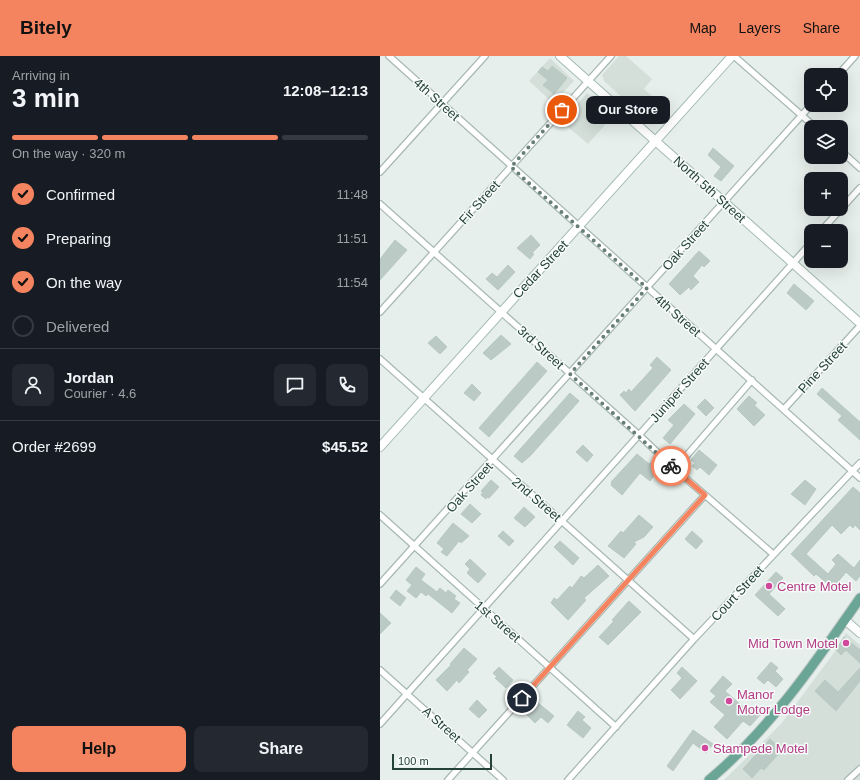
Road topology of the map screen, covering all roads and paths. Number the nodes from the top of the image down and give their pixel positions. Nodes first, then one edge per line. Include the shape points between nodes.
1 (389, 56) edge
2 (485, 56) edge
3 (560, 56) edge
4 (611, 56) edge
5 (733, 56) edge
6 (854, 56) edge
7 (844, 68) edge
8 (588, 81) junction
9 (441, 102) junction
10 (805, 112) edge
11 (802, 115) junction
12 (807, 120) edge
13 (657, 141) junction
14 (848, 157) edge
15 (511, 167) junction
16 (860, 168) edge
17 (380, 172) edge
18 (860, 188) edge
19 (724, 202) junction
20 (380, 204) edge
21 (828, 224) edge
22 (579, 226) junction
23 (804, 251) edge
24 (433, 254) junction
25 (793, 263) junction
26 (647, 288) junction
27 (380, 312) edge
28 (500, 312) junction
29 (860, 325) edge
30 (717, 348) junction
31 (380, 359) edge
32 (570, 374) junction
33 (752, 380) junction
34 (425, 398) junction
35 (784, 409) junction
36 (639, 435) junction
37 (380, 446) edge
38 (493, 460) junction
39 (860, 463) edge
40 (675, 469) junction
41 (852, 471) junction
42 (860, 478) edge
43 (705, 495) junction
44 (380, 515) edge
45 (562, 520) junction
46 (414, 547) junction
47 (773, 554) junction
48 (628, 580) junction
49 (380, 584) edge
50 (860, 598) edge
51 (483, 608) junction
52 (845, 620) junction
53 (860, 634) edge
54 (694, 639) junction
55 (551, 666) junction
56 (380, 670) edge
57 (406, 692) junction
58 (380, 724) edge
59 (616, 727) junction
60 (474, 752) junction
61 (860, 769) edge
62 (856, 778) edge
63 (448, 780) edge
64 (503, 780) edge
65 (568, 780) edge
66 (709, 780) edge
67 (848, 780) edge

1 - 9 street, 4th Street
2 - 9 street
3 - 8 street, North 5th Street
4 - 8 street, Fir Street
5 - 11 street
5 - 13 street, Cedar Street
6 - 7 street
8 - 13 street, North 5th Street
8 - 15 street, Fir Street
9 - 15 street, 4th Street
9 - 17 street
10 - 11 street, Oak Street
11 - 12 street
11 - 19 street, Oak Street
13 - 19 street, North 5th Street
13 - 22 street, Cedar Street
14 - 16 street
15 - 22 street, 4th Street
15 - 24 street, Fir Street
18 - 21 street
19 - 25 street, North 5th Street
19 - 26 street, Oak Street
20 - 24 street, 3rd Street
22 - 26 street, 4th Street
22 - 28 street, Cedar Street
23 - 25 street, Juniper Street
24 - 27 street, Fir Street
24 - 28 street, 3rd Street
25 - 29 street, North 5th Street
25 - 30 street, Juniper Street
26 - 30 street, 4th Street
26 - 32 street, Oak Street
28 - 32 street, 3rd Street
28 - 34 street, Cedar Street
29 - 35 street, Pine Street
30 - 33 street, 4th Street
30 - 36 street, Juniper Street
31 - 34 street, 2nd Street
32 - 36 street, 3rd Street
32 - 38 street, Oak Street
33 - 35 street, 4th Street
33 - 40 street
34 - 37 street, Cedar Street
34 - 38 street, 2nd Street
35 - 41 street, 4th Street
36 - 40 street, 3rd Street
36 - 45 street, Juniper Street
38 - 45 street, 2nd Street
38 - 46 street, Oak Street
39 - 41 street, Court Street
40 - 43 street, 3rd Street
41 - 42 street, 4th Street
41 - 47 street, Court Street
43 - 47 street, 3rd Street
43 - 48 street
44 - 46 street, 1st Street
45 - 48 street, 2nd Street
45 - 51 street, Juniper Street
46 - 49 street, Oak Street
46 - 51 street, 1st Street
47 - 54 street, Court Street
48 - 54 street, 2nd Street
48 - 55 street
50 - 52 main road
51 - 55 street, 1st Street
51 - 57 street, Juniper Street
52 - 53 street
52 - 66 main road via 776,714
54 - 59 street, Court Street
55 - 59 street, 1st Street
55 - 60 street
56 - 57 street, A Street
57 - 58 street, Juniper Street
57 - 60 street, A Street
59 - 65 street, Court Street
60 - 63 street
60 - 64 street, A Street
61 - 62 street
62 - 67 street

